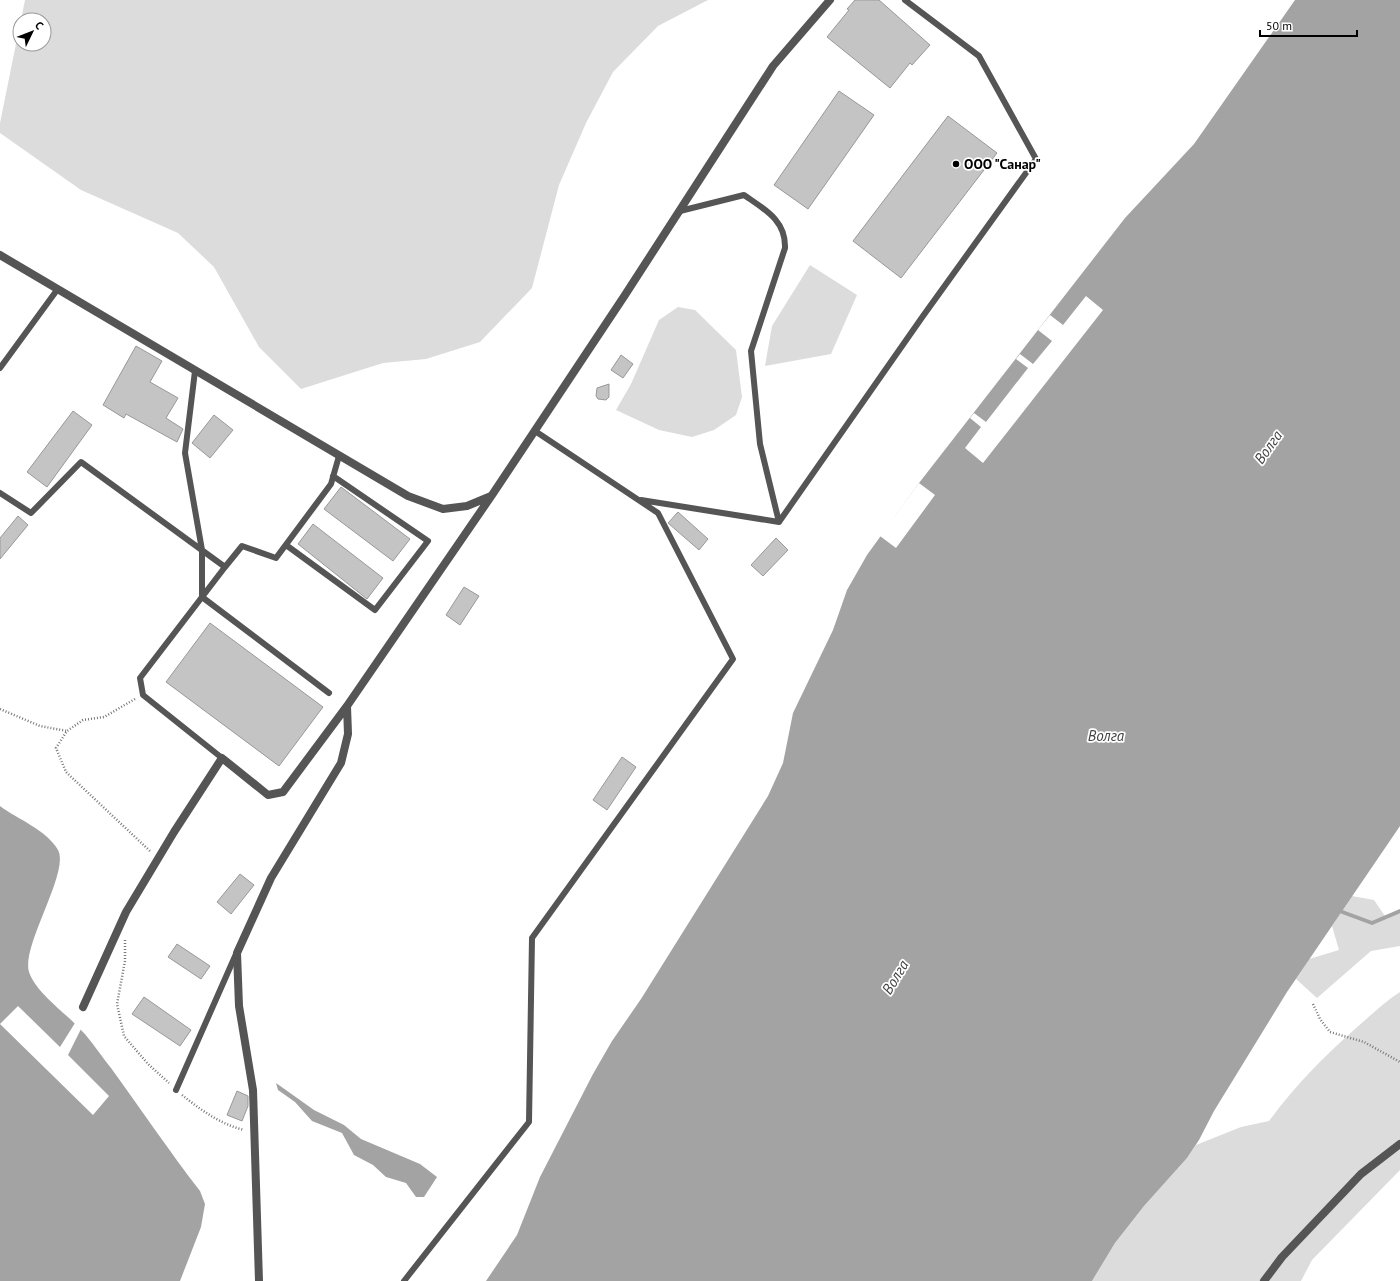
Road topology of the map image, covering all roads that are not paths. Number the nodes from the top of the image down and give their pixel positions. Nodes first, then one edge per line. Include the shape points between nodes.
1 (830, 0) edge
2 (905, 0) edge
3 (680, 211) junction
4 (0, 255) edge
5 (57, 290) junction
6 (0, 368) edge
7 (195, 371) junction
8 (535, 431) junction
9 (339, 456) junction
10 (333, 476) junction
11 (0, 493) edge
12 (492, 495) junction
13 (637, 500) junction
14 (779, 522) junction
15 (286, 545) junction
16 (202, 550) junction
17 (225, 567) junction
18 (202, 597) junction
19 (329, 693) dead end
20 (347, 706) junction
21 (222, 758) junction
22 (237, 953) junction
23 (83, 1007) dead end
24 (176, 1090) road end
25 (1400, 1144) edge
26 (259, 1281) edge
27 (404, 1281) edge
28 (1264, 1281) edge

1 - 3 street via 773,66
2 - 14 lane via 979,56 1036,159
3 - 8 street
3 - 14 lane via 744,195 773,215 785,236 785,248 751,351 760,444
4 - 5 street
5 - 6 lane
5 - 7 street
7 - 9 street
7 - 16 lane via 185,453
8 - 12 street
8 - 13 lane
9 - 10 lane
9 - 12 street via 408,496 443,509 468,506
10 - 15 lane via 331,484
10 - 15 lane via 428,541 375,610
11 - 16 lane via 31,513 81,462
12 - 20 street
13 - 14 lane
13 - 27 lane via 658,513 733,659 532,938 529,1122
15 - 17 lane via 276,558 242,546
16 - 17 lane
16 - 18 lane
17 - 18 lane
18 - 19 lane
18 - 21 lane via 140,678 143,695
20 - 21 street via 283,792 268,795
20 - 22 street via 348,734 341,763 271,878
21 - 23 street via 126,912
22 - 24 lane
22 - 26 street via 239,1006 253,1090
25 - 28 street via 1361,1174 1282,1257

